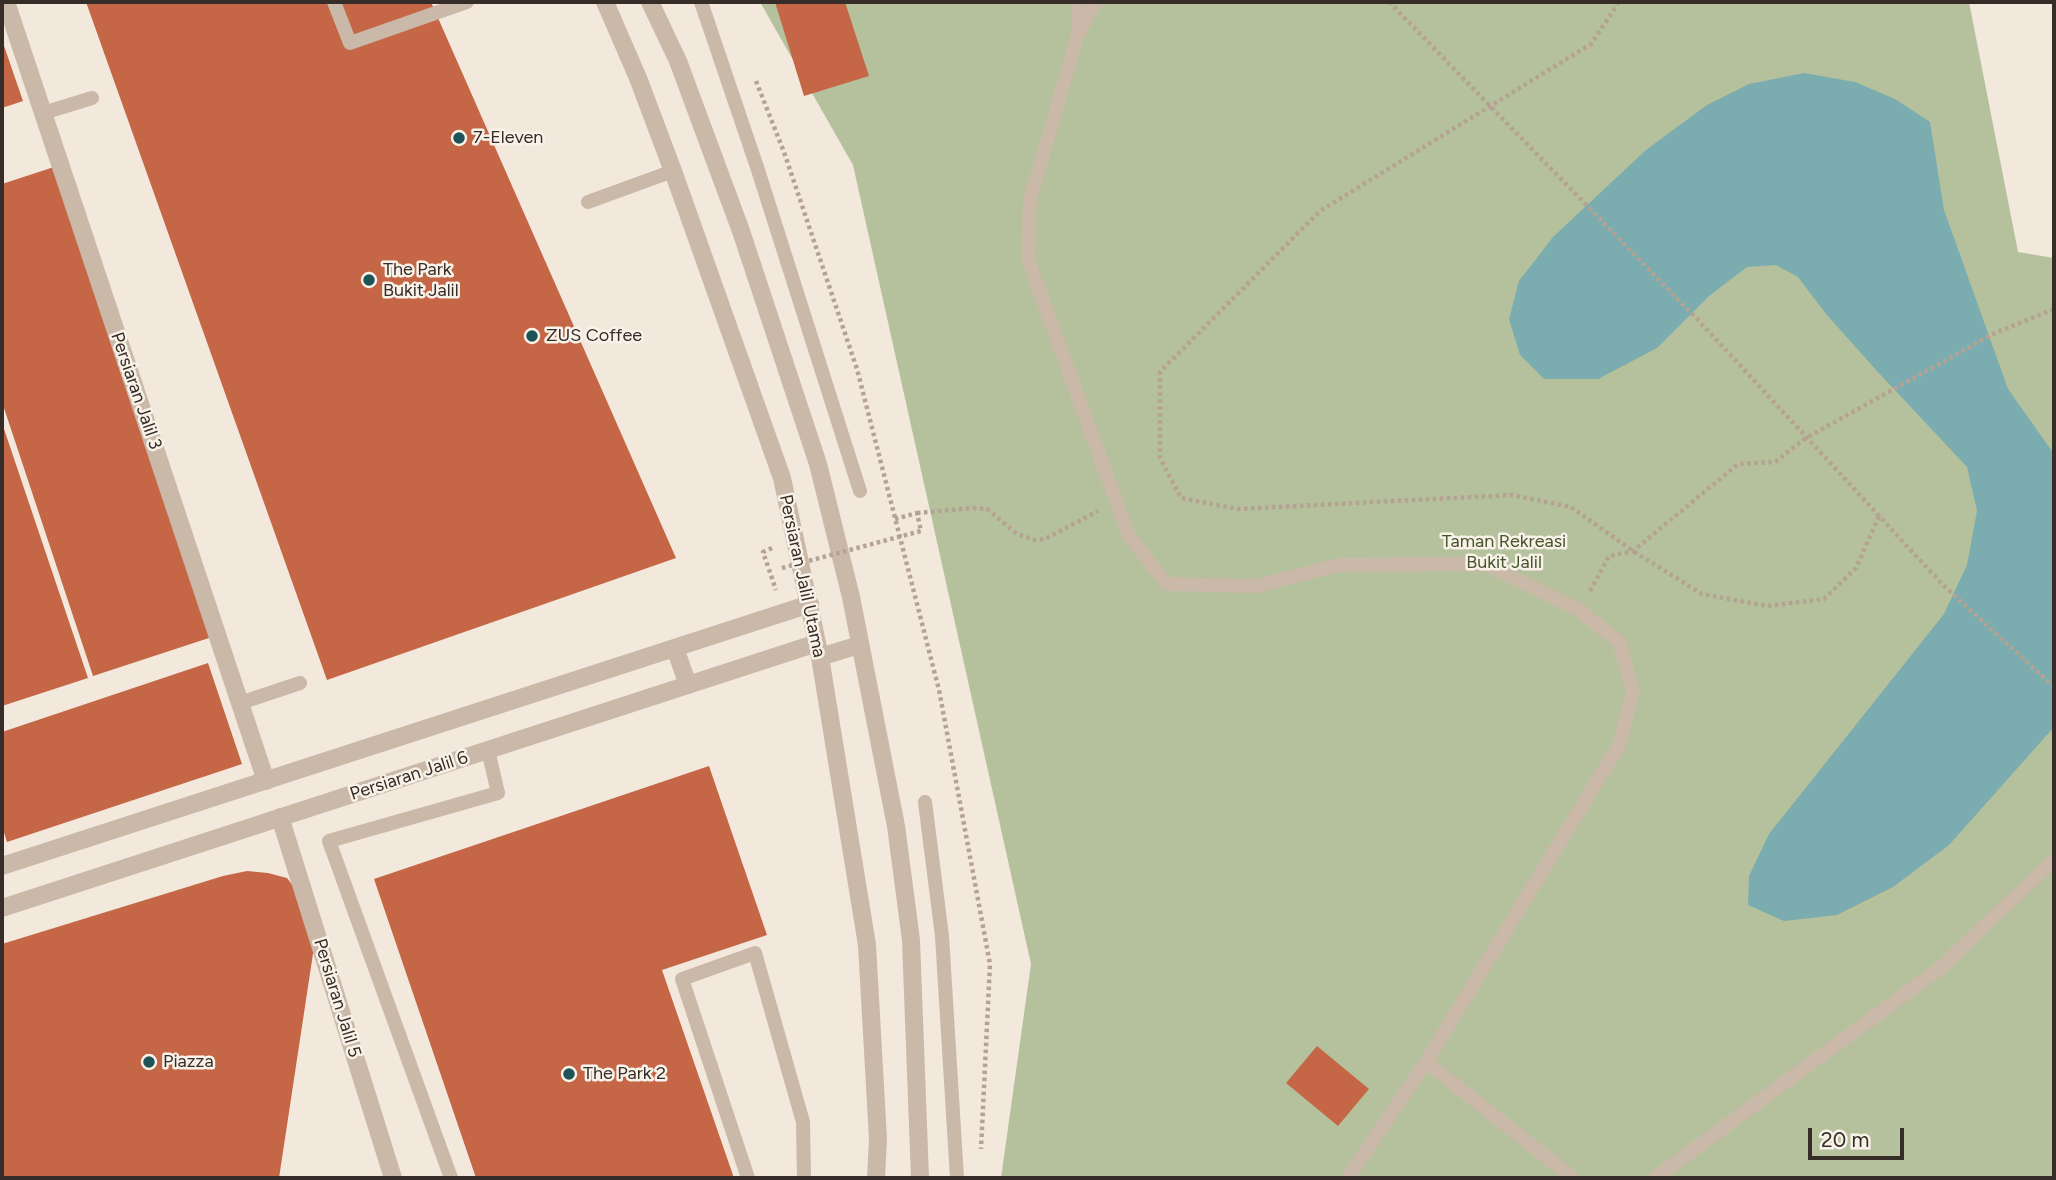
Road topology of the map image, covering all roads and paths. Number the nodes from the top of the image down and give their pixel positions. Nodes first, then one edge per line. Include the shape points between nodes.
1 (6, 2) edge
2 (334, 2) edge
3 (467, 2) edge
4 (606, 2) edge
5 (650, 2) edge
6 (701, 2) edge
7 (1079, 2) edge
8 (1096, 2) edge
9 (1389, 2) edge
10 (1619, 2) edge
11 (449, 5) edge
12 (1078, 34) junction
13 (754, 77) dead end
14 (92, 98) dead end
15 (1490, 107) junction
16 (43, 113) junction
17 (673, 171) junction
18 (588, 202) dead end
19 (2054, 309) edge
20 (1806, 438) junction
21 (860, 491) dead end
22 (1117, 502) junction
23 (917, 513) junction
24 (1880, 514) junction
25 (895, 519) junction
26 (1633, 551) junction
27 (763, 552) dead end
28 (782, 568) dead end
29 (810, 604) junction
30 (1579, 610) junction
31 (784, 613) junction
32 (859, 645) junction
33 (675, 648) junction
34 (818, 650) junction
35 (300, 683) dead end
36 (688, 685) junction
37 (2054, 687) edge
38 (240, 703) junction
39 (488, 750) junction
40 (266, 781) junction
41 (925, 802) dead end
42 (280, 817) junction
43 (2054, 860) edge
44 (2, 866) edge
45 (2, 908) edge
46 (1426, 1062) junction
47 (981, 1159) dead end
48 (393, 1178) edge
49 (451, 1178) edge
50 (748, 1178) edge
51 (804, 1178) edge
52 (876, 1178) edge
53 (920, 1178) edge
54 (957, 1178) edge
55 (1352, 1178) edge
56 (1573, 1178) edge
57 (1655, 1178) edge

1 - 16 street, Persiaran Jalil 3
2 - 11 lane via 350,43
3 - 11 lane
4 - 17 street, Persiaran Jalil Utama
5 - 32 street via 678,61 737,219 818,464
6 - 21 lane
7 - 12 lane
8 - 12 lane
9 - 15 path
10 - 15 path via 1591,44
12 - 22 lane via 1030,199 1028,260
13 - 25 path via 857,369
14 - 16 lane
15 - 20 path
15 - 26 path via 1320,211 1160,372 1160,458 1181,498 1215,505 1238,509 1512,495 1571,507
16 - 38 street, Persiaran Jalil 3
17 - 18 lane
17 - 29 street, Persiaran Jalil Utama via 782,478
19 - 20 path via 1993,334
20 - 24 path
20 - 26 path via 1775,462 1738,464
22 - 23 path via 1035,540 1017,534 987,509
22 - 30 lane via 1129,536 1167,584 1256,586 1339,565 1485,564
23 - 25 path
23 - 28 path, bridge via 921,531
24 - 26 path via 1856,568 1824,598 1768,606 1702,594
24 - 37 path via 1942,584
25 - 47 path via 939,690 990,964
26 - 30 path via 1609,556
27 - 31 path
29 - 31 street
29 - 34 street, Persiaran Jalil Utama
30 - 46 lane via 1619,642 1633,691 1619,746
31 - 33 street
32 - 34 street, Persiaran Jalil 6
32 - 53 street via 896,826 911,940
33 - 36 street
33 - 40 street
34 - 36 street, Persiaran Jalil 6
34 - 52 street, Persiaran Jalil Utama via 867,945 878,1139
35 - 38 lane
36 - 39 street, Persiaran Jalil 6
38 - 40 street, Persiaran Jalil 3
39 - 42 street, Persiaran Jalil 6
39 - 49 lane via 498,793 329,841
40 - 44 street
41 - 54 lane via 942,936
42 - 45 street, Persiaran Jalil 6
42 - 48 street, Persiaran Jalil 5
43 - 57 lane via 1939,969
46 - 55 lane via 1351,1173
46 - 56 lane
50 - 51 lane via 682,979 755,953 803,1122

